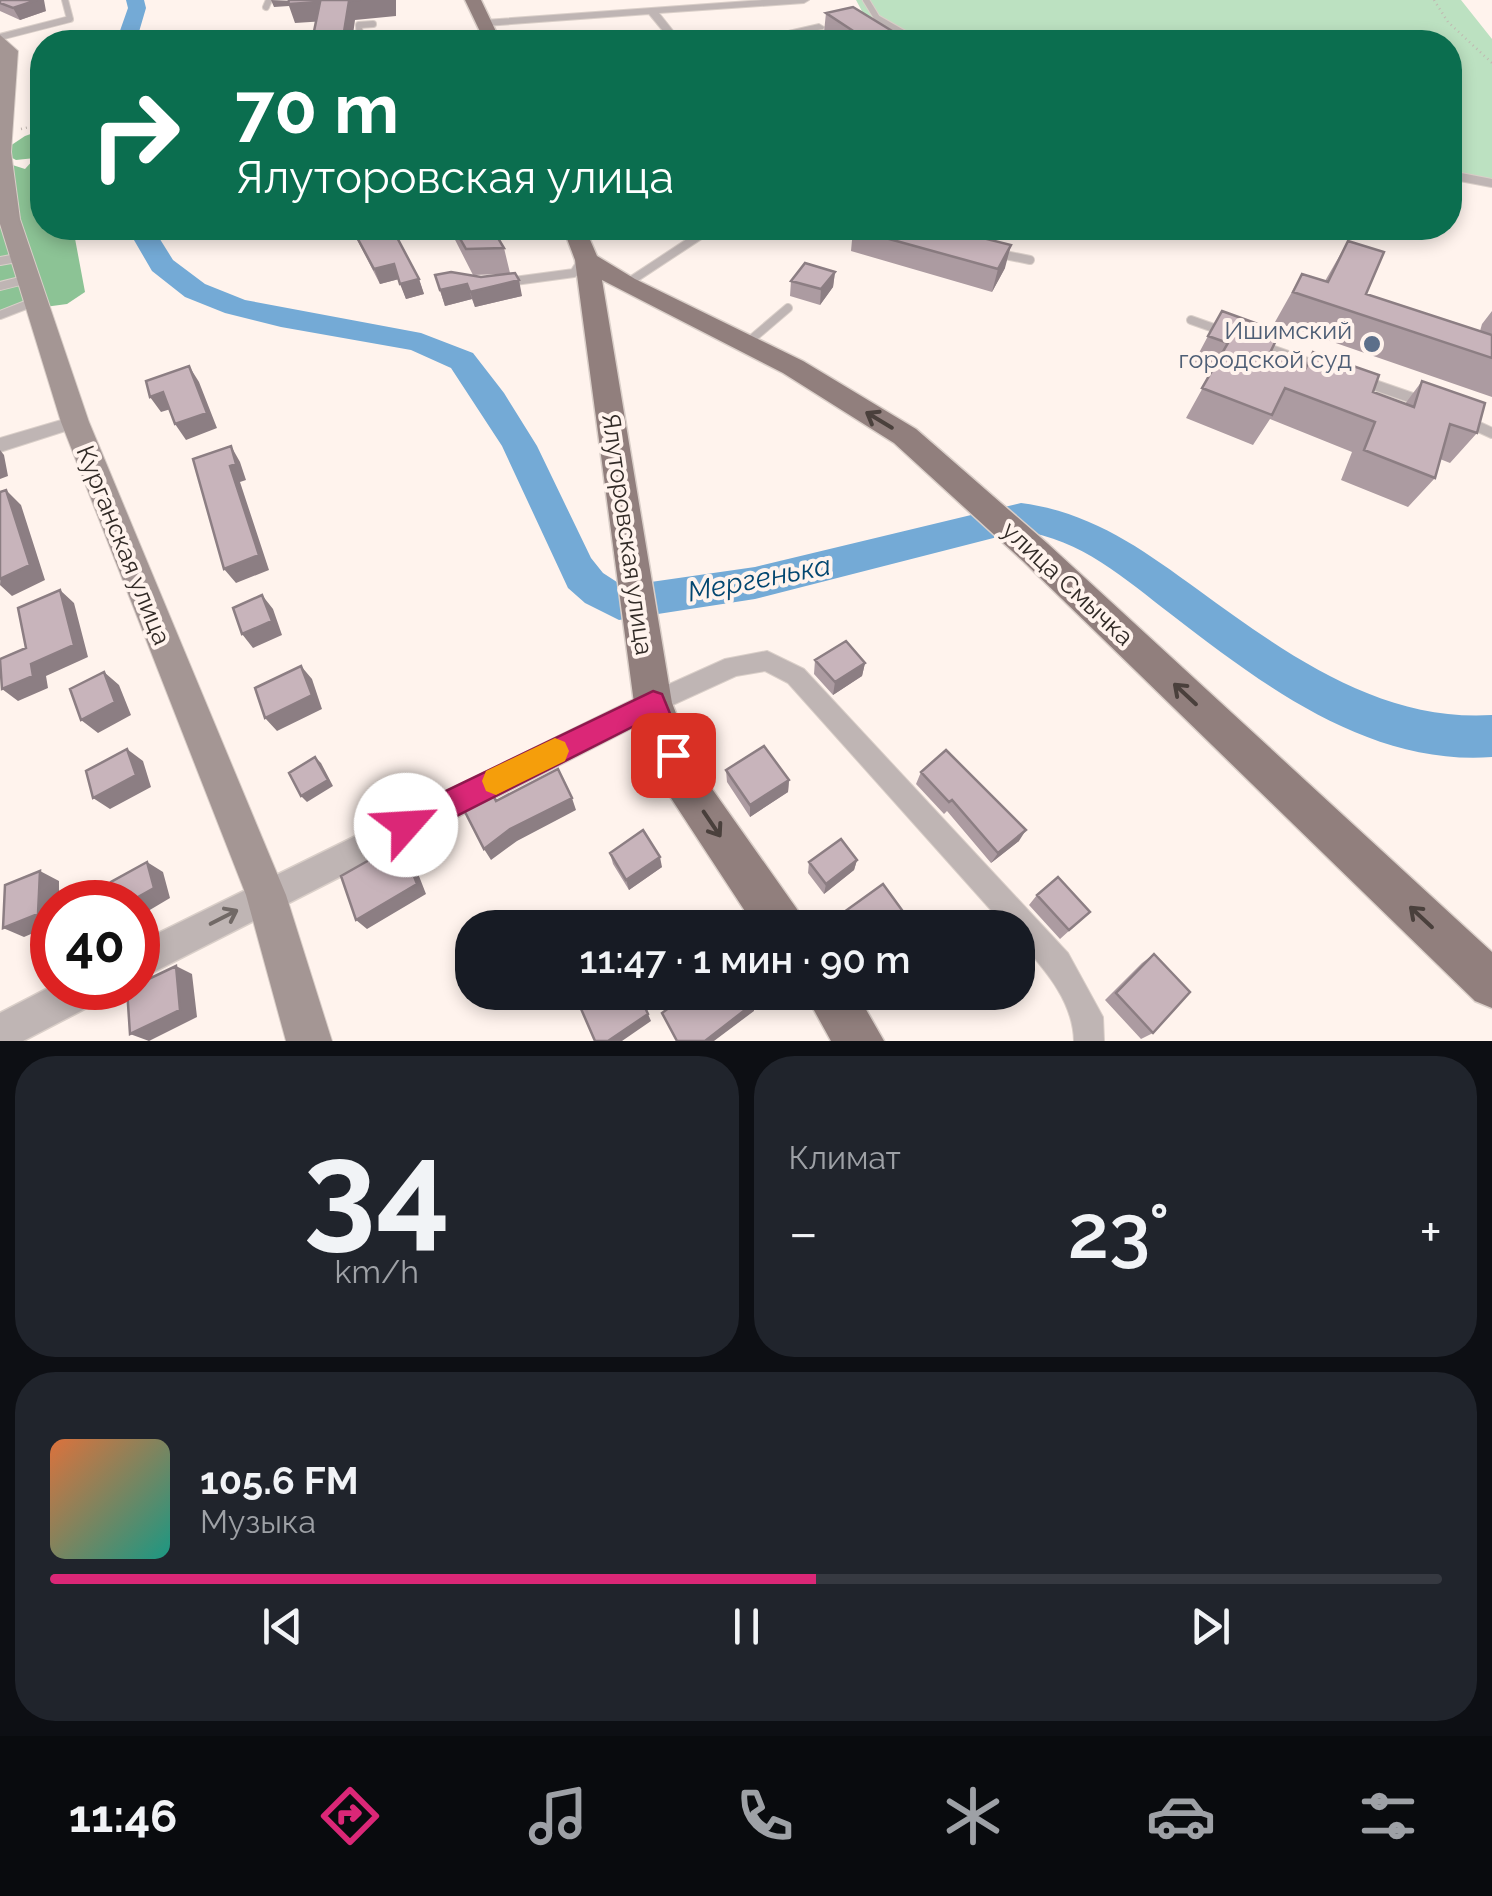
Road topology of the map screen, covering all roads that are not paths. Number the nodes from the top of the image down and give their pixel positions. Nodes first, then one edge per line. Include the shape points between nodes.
1 (65, 0) edge
2 (473, 0) edge
3 (804, 0) edge
4 (866, 0) edge
5 (651, 10) junction
6 (373, 24) dead end
7 (820, 27) dead end
8 (47, 30) edge
9 (359, 30) edge
10 (488, 30) edge
11 (517, 30) edge
12 (668, 30) edge
13 (805, 30) edge
14 (898, 30) edge
15 (30, 38) edge
16 (2, 52) edge
17 (2, 119) edge
18 (1462, 177) edge
19 (1492, 183) edge
20 (3, 198) edge
21 (579, 240) edge
22 (693, 240) edge
23 (992, 252) edge
24 (586, 258) junction
25 (1030, 260) dead end
26 (17, 277) edge
27 (503, 283) edge
28 (626, 284) junction
29 (659, 301) junction
30 (788, 308) dead end
31 (0, 316) edge
32 (1191, 320) dead end
33 (597, 323) junction
34 (746, 344) junction
35 (1326, 368) edge
36 (1358, 379) edge
37 (1424, 402) edge
38 (1458, 418) edge
39 (75, 422) junction
40 (1492, 434) edge
41 (0, 445) edge
42 (651, 687) junction
43 (266, 895) junction
44 (771, 910) edge
45 (160, 950) edge
46 (1492, 984) edge
47 (44, 1010) edge
48 (839, 1010) edge
49 (0, 1033) edge
50 (308, 1041) edge
51 (860, 1041) edge
52 (1088, 1041) edge

1 - 8 lane via 70,19
2 - 10 main road
3 - 5 street
4 - 14 lane via 877,18
5 - 11 street
5 - 12 street
6 - 9 lane
7 - 13 street
15 - 16 lane
16 - 17 main road, Курганская улица
17 - 20 main road, Курганская улица
18 - 19 lane
20 - 26 main road, Курганская улица
21 - 24 main road, Ялуторовская улица
22 - 28 lane
23 - 25 lane
24 - 27 lane via 574,273
24 - 28 main road, улица Смычка
24 - 33 main road, Ялуторовская улица
26 - 31 lane
26 - 39 main road, Курганская улица
28 - 29 main road, улица Смычка
29 - 33 main road via 629,302
29 - 34 main road, улица Смычка
30 - 34 lane
32 - 35 lane
33 - 42 main road, Ялуторовская улица
46 -> 34 main road, улица Смычка via 957,479 905,436
36 - 37 lane
38 - 40 lane
39 - 41 street
39 - 43 main road, Курганская улица
42 - 43 street
42 -> 44 main road, Ялуторовская улица via 683,781
42 - 52 street via 767,661 796,676 1058,963 1088,1016
45 -> 43 street
43 - 50 main road, Курганская улица
47 - 49 street
48 - 51 main road

